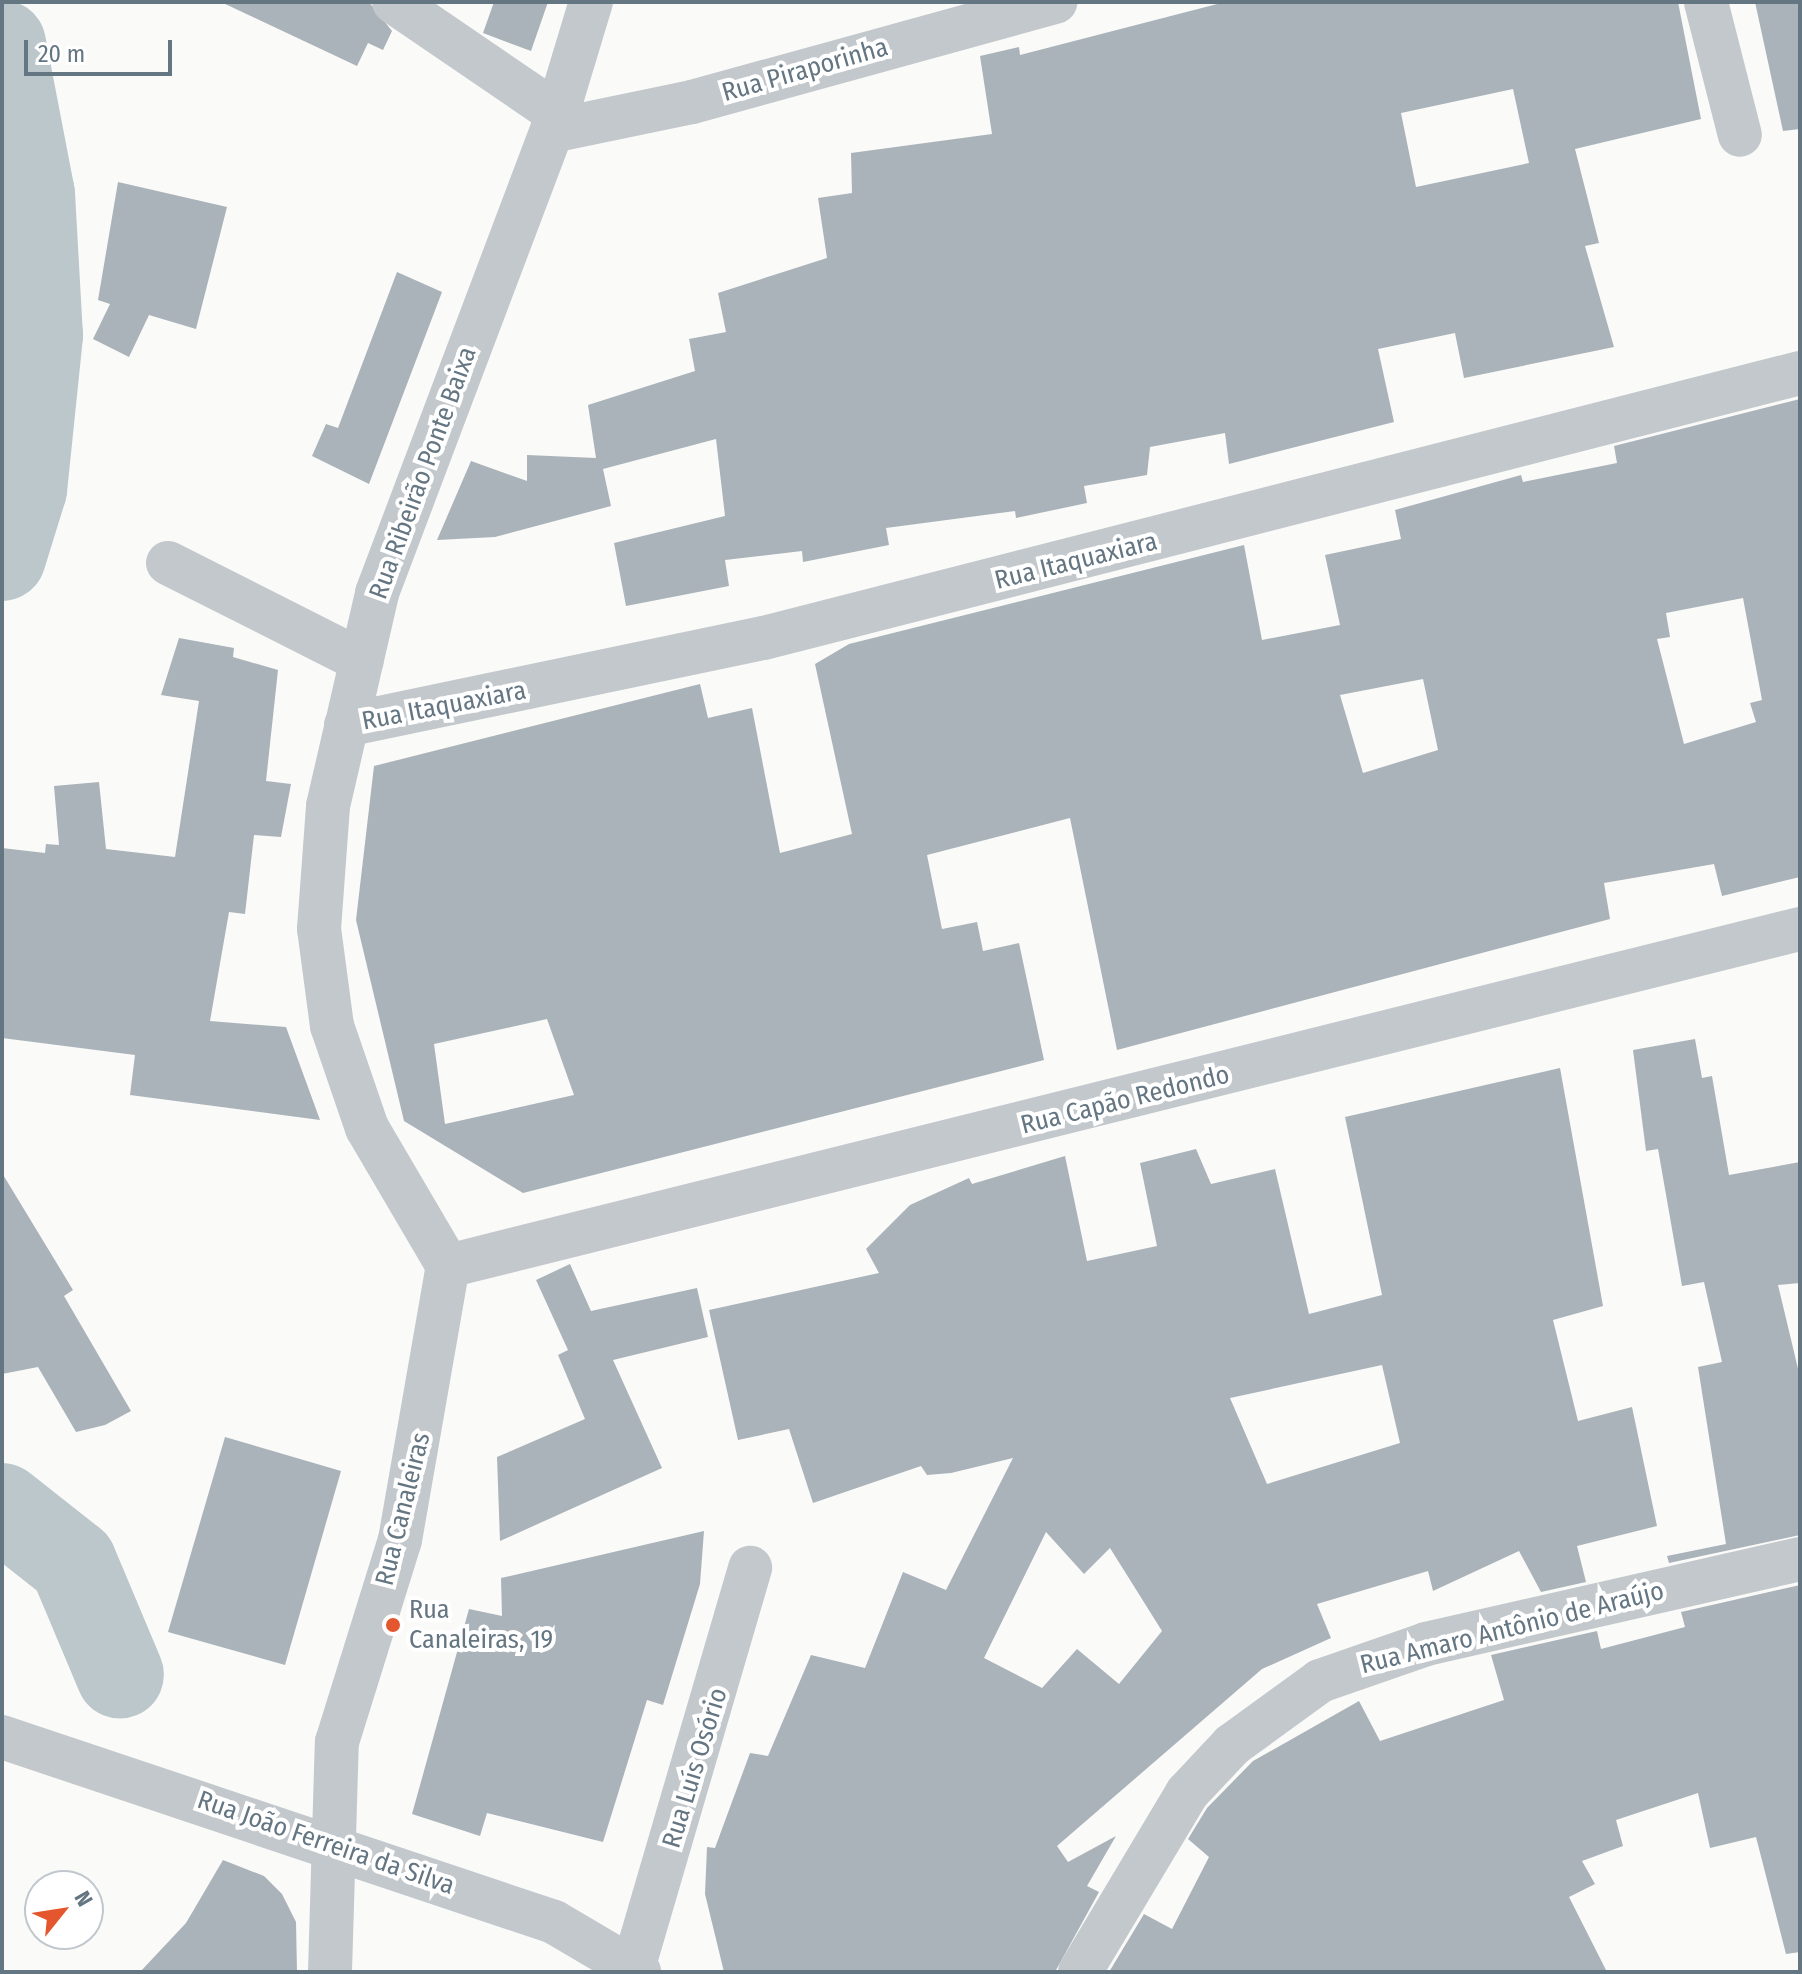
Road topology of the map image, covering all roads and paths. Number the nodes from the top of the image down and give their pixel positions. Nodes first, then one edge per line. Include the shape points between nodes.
1 (394, 2) edge
2 (591, 2) edge
3 (1055, 2) edge
4 (1706, 2) edge
5 (554, 122) junction
6 (1740, 135) dead end
7 (1800, 373) edge
8 (168, 563) dead end
9 (362, 661) junction
10 (346, 725) junction
11 (1800, 929) edge
12 (448, 1266) junction
13 (1800, 1559) edge
14 (750, 1568) dead end
15 (2, 1737) edge
16 (329, 1843) junction
17 (637, 1969) edge
18 (330, 1972) edge
19 (1080, 1972) edge

1 - 5 street
2 - 5 street, Rua Ribeirão Ponte Baixa
3 - 5 street, Rua Piraporinha via 692,102
4 - 6 street
5 - 9 street, Rua Ribeirão Ponte Baixa via 406,507
7 - 10 street, Rua Itaquaxiara via 764,638
8 - 9 street
9 - 10 street, Rua Ribeirão Ponte Baixa
10 - 12 street, Rua Ribeirão Ponte Baixa via 328,806 319,929 332,1026 367,1128
11 - 12 street, Rua Capão Redondo
12 - 16 street, Rua Canaleiras via 400,1540 337,1742
13 - 19 street, Rua Amaro Antônio de Araújo via 1426,1644 1320,1681 1260,1722 1194,1785 1129,1880
14 - 17 street, Rua Luís Osório
15 - 16 street, Rua João Ferreira da Silva
16 - 17 street, Rua João Ferreira da Silva via 554,1922
16 - 18 street, Rua Canaleiras

